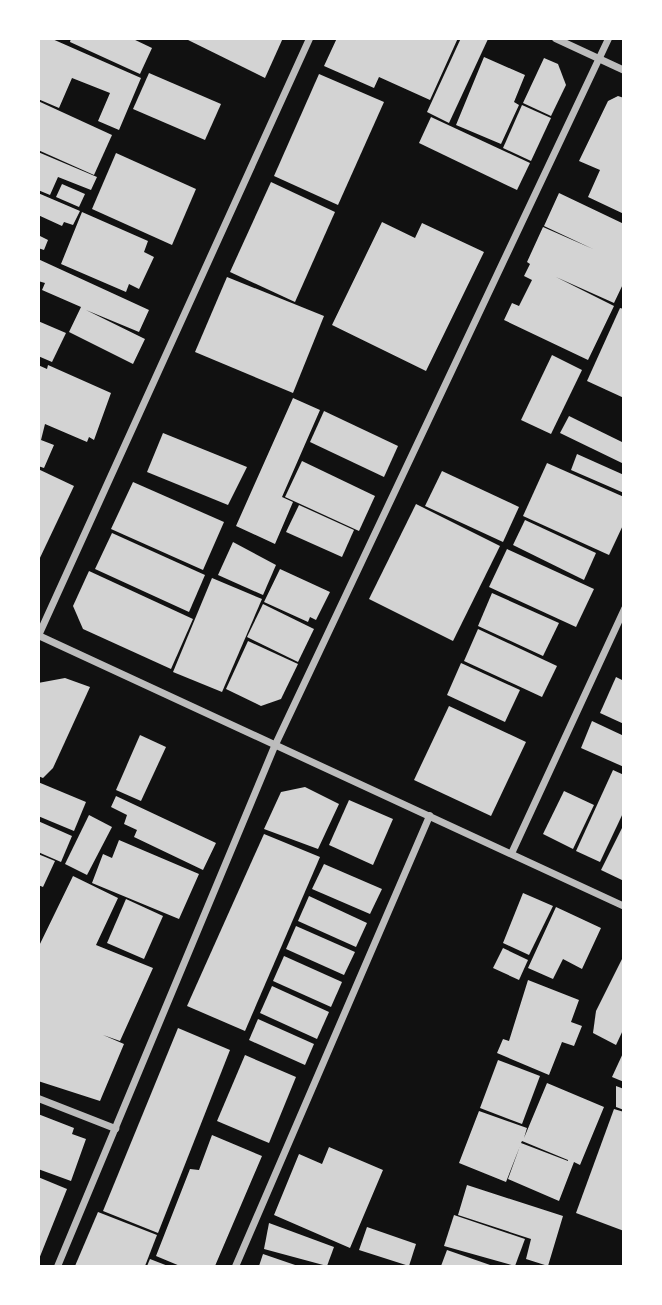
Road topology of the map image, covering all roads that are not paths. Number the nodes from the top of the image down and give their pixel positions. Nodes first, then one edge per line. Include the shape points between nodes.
1 (309, 38) edge
2 (555, 38) edge
3 (608, 38) edge
4 (598, 58) junction
5 (624, 70) edge
6 (624, 608) edge
7 (38, 635) edge
8 (274, 746) junction
9 (429, 816) junction
10 (511, 853) junction
11 (624, 906) edge
12 (38, 1098) edge
13 (114, 1128) junction
14 (57, 1266) edge
15 (235, 1266) edge

1 - 7 street
2 - 4 street
3 - 4 street
4 - 5 street
4 - 8 street
6 - 10 street
7 - 8 street
8 - 9 street
8 - 13 street
9 - 10 street
9 - 15 street
10 - 11 street
12 - 13 street
13 - 14 street

